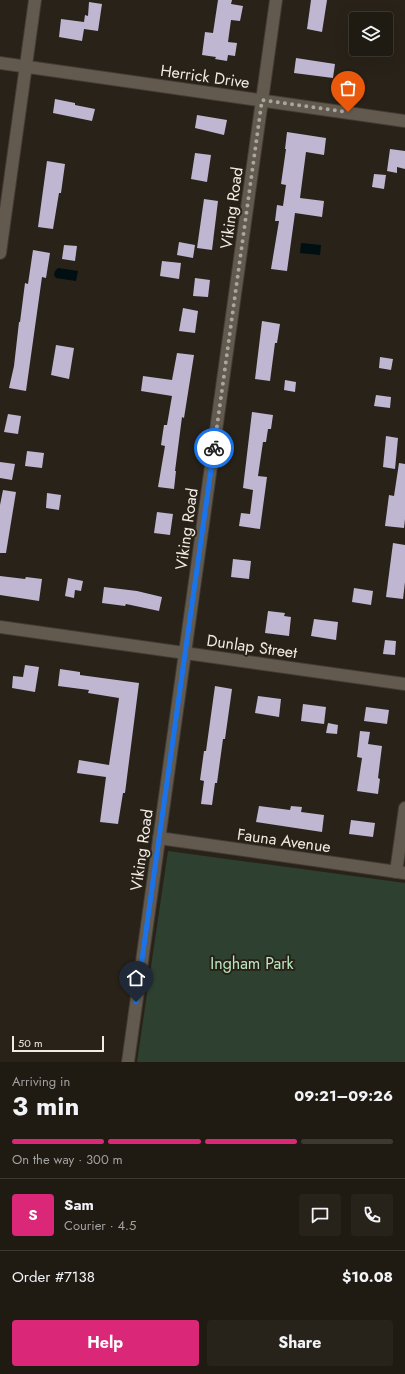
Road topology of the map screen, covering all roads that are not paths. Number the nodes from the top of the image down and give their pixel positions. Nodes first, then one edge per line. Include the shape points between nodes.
1 (35, 0) edge
2 (276, 0) edge
3 (0, 63) edge
4 (26, 67) junction
5 (262, 100) junction
6 (405, 121) edge
7 (0, 253) edge
8 (0, 627) edge
9 (185, 652) junction
10 (405, 684) edge
11 (405, 808) edge
12 (159, 838) junction
13 (401, 873) edge
14 (128, 1062) edge

1 - 4 street
2 - 5 street, Viking Road
3 - 4 street, Herrick Drive
4 - 5 street, Herrick Drive
4 - 7 street
5 - 6 street, Herrick Drive
5 - 9 street, Viking Road
8 - 9 street, Dunlap Street
9 - 10 street, Dunlap Street
9 - 12 street, Viking Road
11 - 13 street
12 - 13 street, Fauna Avenue
12 - 14 street, Viking Road

